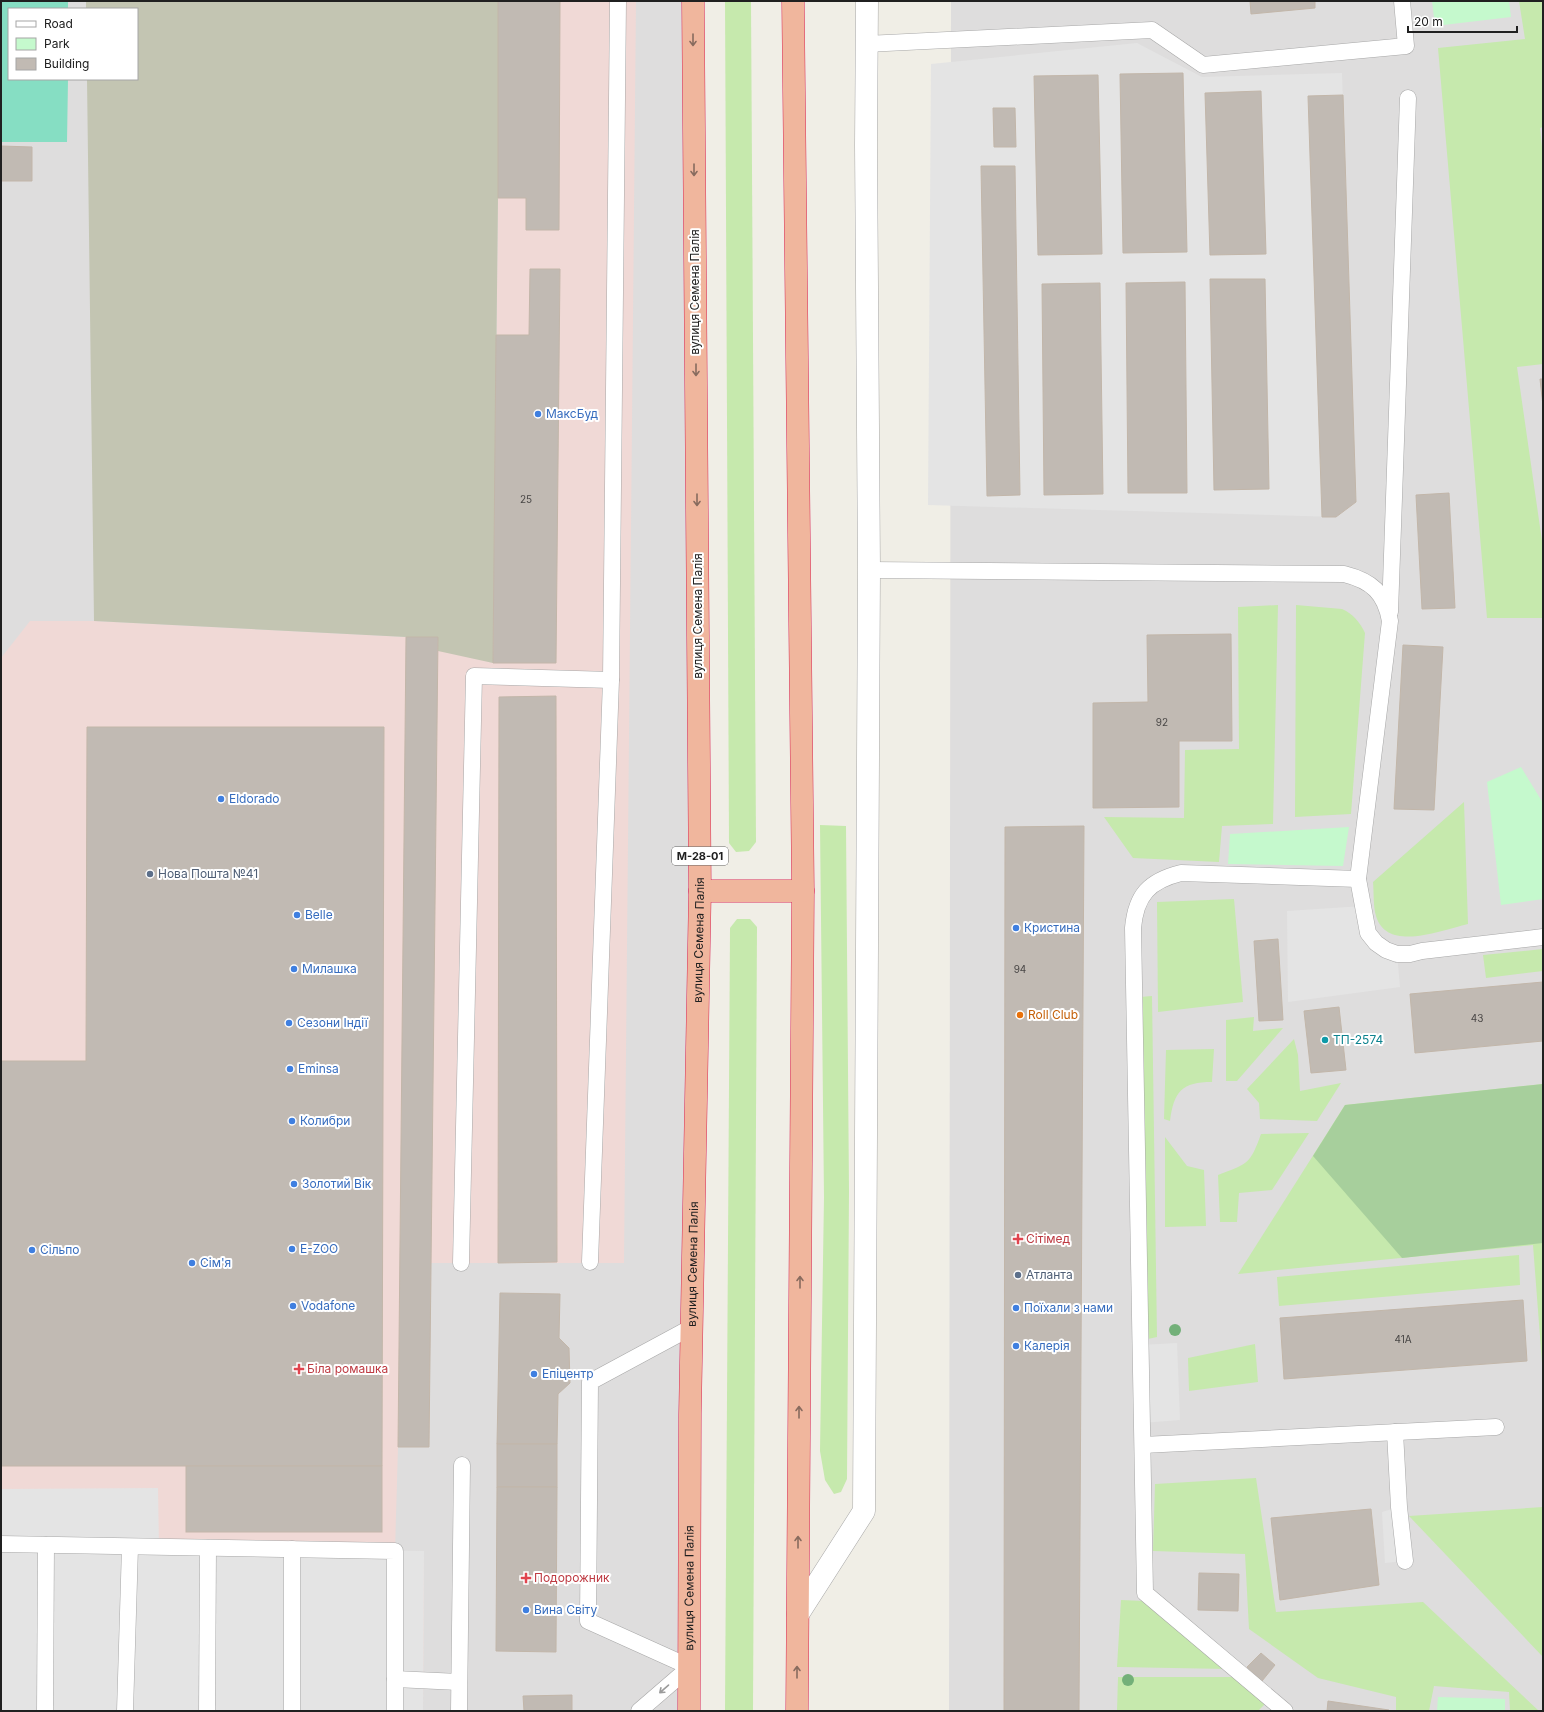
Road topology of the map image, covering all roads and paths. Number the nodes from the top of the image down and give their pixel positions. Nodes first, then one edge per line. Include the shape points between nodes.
1 (618, 1) edge
2 (693, 1) edge
3 (793, 1) edge
4 (867, 1) edge
5 (1402, 1) edge
6 (866, 44) junction
7 (1408, 98) dead end
8 (869, 570) junction
9 (1390, 621) junction
10 (611, 680) junction
11 (1358, 879) junction
12 (700, 891) junction
13 (803, 891) junction
14 (1543, 937) edge
15 (590, 1262) dead end
16 (461, 1263) dead end
17 (692, 1327) junction
18 (1496, 1427) dead end
19 (1395, 1432) junction
20 (1143, 1445) junction
21 (462, 1465) dead end
22 (1, 1544) edge
23 (46, 1545) junction
24 (130, 1547) junction
25 (208, 1548) junction
26 (292, 1549) junction
27 (1405, 1561) dead end
28 (798, 1614) junction
29 (690, 1667) junction
30 (395, 1679) junction
31 (459, 1682) junction
32 (45, 1711) edge
33 (126, 1711) edge
34 (207, 1711) edge
35 (292, 1711) edge
36 (395, 1711) edge
37 (459, 1711) edge
38 (639, 1711) edge
39 (689, 1711) edge
40 (797, 1711) edge
41 (1285, 1711) edge

1 - 10 lane
2 -> 12 highway, вулиця Семена Палія / М-28-01
3 - 13 highway
4 - 6 street
5 - 6 lane via 1406,46 1203,65 1152,30
6 - 8 street
7 - 9 lane
8 - 9 lane via 1344,574 1361,578 1374,588 1384,600
8 - 28 street via 864,1511
9 - 11 lane
10 - 15 lane
10 - 16 lane via 474,676
11 - 14 lane via 1368,933 1376,943 1397,954
11 - 20 lane via 1181,873 1165,877 1151,885 1141,897 1135,912 1133,936
12 - 13 highway
12 - 17 highway, вулиця Семена Палія / М-28-01
28 -> 13 highway
17 - 29 highway, вулиця Семена Палія / М-28-01
17 - 29 lane via 590,1382 588,1613 588,1621
18 - 19 lane
19 - 20 lane
19 - 27 lane
20 - 41 lane via 1145,1593
21 - 31 lane
22 - 23 lane
23 - 24 lane
23 - 32 lane
24 - 25 lane
24 - 33 lane
25 - 26 lane
25 - 34 lane
26 - 30 lane via 395,1551
26 - 35 lane
40 -> 28 highway
29 -> 38 lane
29 - 39 highway, вулиця Семена Палія / М-28-01
30 - 31 lane
30 - 36 lane
31 - 37 lane

